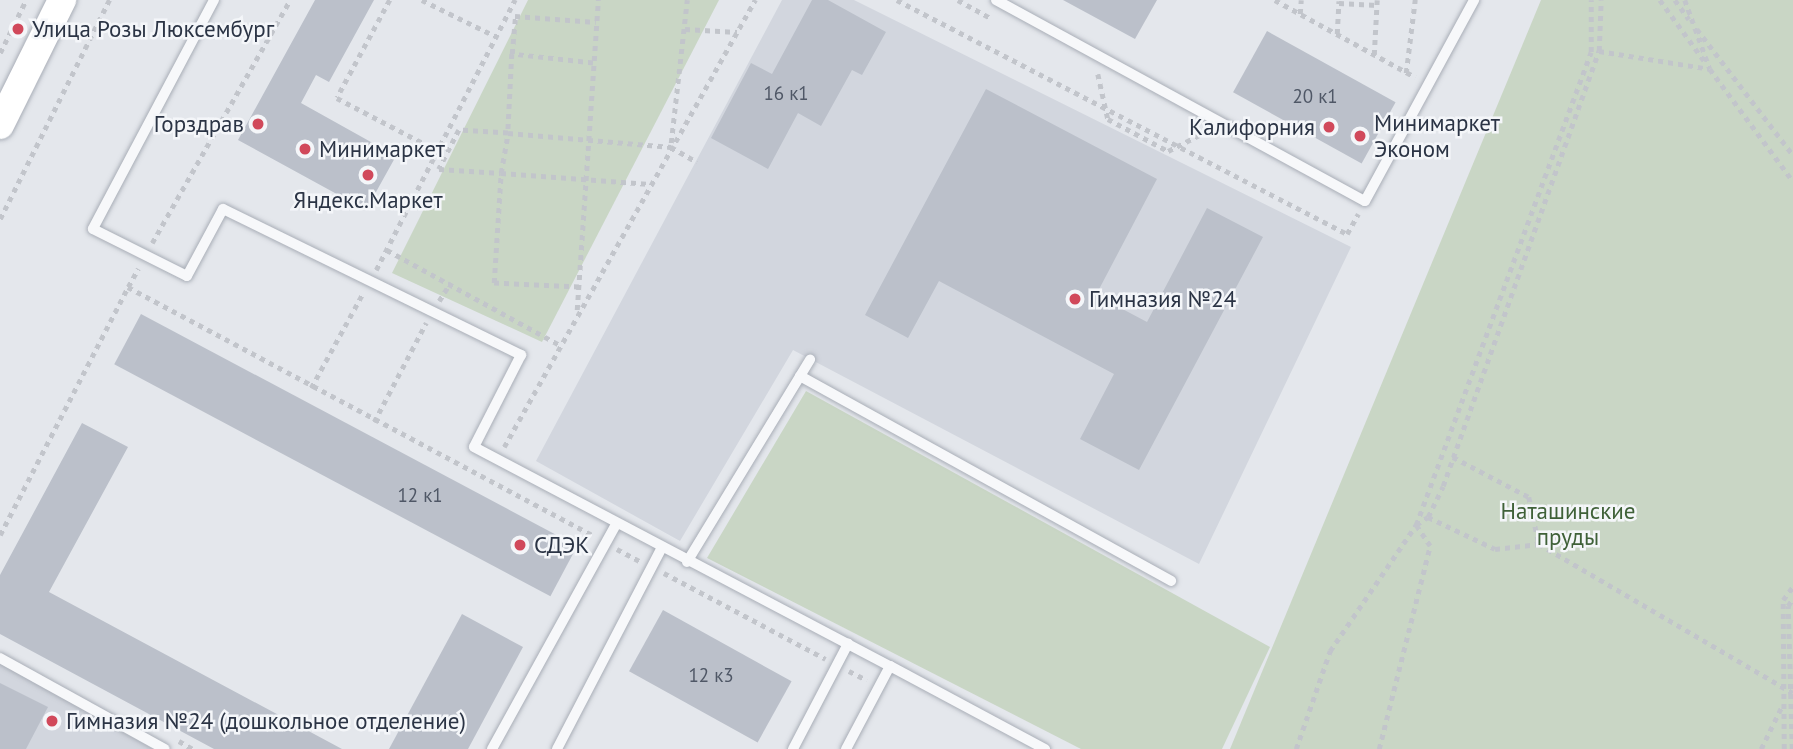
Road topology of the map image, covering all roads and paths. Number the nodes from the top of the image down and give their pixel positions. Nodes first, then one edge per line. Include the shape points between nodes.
1 (26, 0) edge
2 (62, 0) edge
3 (109, 0) edge
4 (214, 0) edge
5 (290, 0) edge
6 (390, 0) edge
7 (422, 0) edge
8 (515, 0) edge
9 (598, 0) edge
10 (687, 0) edge
11 (755, 0) edge
12 (897, 0) edge
13 (958, 0) edge
14 (996, 0) edge
15 (1275, 0) edge
16 (1301, 0) edge
17 (1415, 0) edge
18 (1474, 0) edge
19 (1591, 0) edge
20 (1601, 0) edge
21 (1660, 0) edge
22 (1675, 0) edge
23 (1685, 0) edge
24 (1339, 1) edge
25 (1377, 3) edge
26 (1300, 14) junction
27 (993, 19) dead end
28 (596, 22) junction
29 (1693, 24) junction
30 (685, 29) junction
31 (737, 33) junction
32 (1337, 35) junction
33 (495, 36) junction
34 (1599, 51) junction
35 (0, 53) edge
36 (512, 54) junction
37 (1374, 55) junction
38 (593, 63) junction
39 (1710, 69) junction
40 (1089, 70) dead end
41 (1106, 110) junction
42 (0, 125) edge
43 (508, 133) junction
44 (1219, 138) dead end
45 (588, 141) junction
46 (1177, 146) junction
47 (671, 147) junction
48 (436, 150) junction
49 (1793, 155) edge
50 (696, 162) dead end
51 (501, 173) junction
52 (586, 181) junction
53 (1793, 181) edge
54 (650, 184) junction
55 (1352, 209) dead end
56 (0, 219) edge
57 (387, 250) junction
58 (145, 255) junction
59 (370, 280) junction
60 (451, 282) junction
61 (128, 287) junction
62 (579, 287) junction
63 (432, 312) junction
64 (577, 314) junction
65 (560, 345) junction
66 (810, 359) dead end
67 (800, 376) junction
68 (311, 388) junction
69 (374, 422) junction
70 (1453, 457) junction
71 (497, 460) junction
72 (1428, 517) junction
73 (616, 524) junction
74 (1416, 525) junction
75 (0, 535) edge
76 (1539, 544) junction
77 (661, 549) junction
78 (687, 562) junction
79 (1171, 581) dead end
80 (1793, 586) edge
81 (1793, 598) edge
82 (848, 644) junction
83 (0, 658) edge
84 (890, 666) junction
85 (1783, 687) junction
86 (1792, 693) edge
87 (1783, 705) junction
88 (165, 749) edge
89 (492, 749) edge
90 (557, 749) edge
91 (793, 749) edge
92 (846, 749) edge
93 (1045, 749) edge
94 (1296, 749) edge
95 (1379, 749) edge
96 (1761, 749) edge
97 (1784, 749) edge
98 (1792, 749) edge

1 - 35 path
2 - 42 street
3 - 56 path
4 - 58 lane via 93,229
5 - 58 path
6 - 48 path via 337,98
7 - 33 path
8 - 33 path
9 - 28 path
10 - 30 path
11 - 31 path
12 - 41 path
13 - 27 path
14 - 18 lane via 1366,201
15 - 26 path
16 - 26 path
17 - 37 path via 1408,74
19 - 74 path via 1591,52
20 - 34 path
21 - 39 path
22 - 29 path
23 - 29 path
24 - 25 path
24 - 32 path
25 - 37 path
26 - 32 path
28 - 36 path via 515,16
28 - 38 path
29 - 39 path
29 - 49 path
30 - 31 path
30 - 47 path
31 - 47 path
32 - 37 path
33 - 48 path
34 - 39 path
34 - 70 path
36 - 38 path
36 - 43 path
38 - 45 path
39 - 53 path
40 - 41 path via 1101,76
41 - 46 path
43 - 45 path
43 - 51 path
43 - 51 path via 459,130 439,170
44 - 46 path via 1207,131
45 - 47 path
45 - 52 path
46 - 55 path via 1347,234 1359,213
47 - 50 path
47 - 54 path
48 - 57 path
51 - 52 path
51 - 62 path via 494,283
52 - 54 path
52 - 62 path
54 - 64 path
57 - 59 path
57 - 60 path
58 - 59 lane via 187,276 223,209
58 - 61 path
59 - 63 lane
59 - 68 path
60 - 63 path
60 - 65 path
61 - 68 path
61 - 75 path
62 - 64 path
63 - 69 path
63 - 71 lane via 521,355 474,447
64 - 65 path
65 - 71 path
66 - 67 lane
67 - 78 lane
67 - 79 lane
68 - 69 path
69 - 71 path via 487,478
70 - 72 path
70 - 76 path via 1529,497
71 - 73 lane
72 - 74 path
72 - 76 path via 1495,550
73 - 77 lane
73 - 89 lane
74 - 94 path via 1330,651
74 - 95 path via 1430,546
76 - 85 path
77 - 78 lane
77 - 90 lane
78 - 82 lane
80 - 85 path via 1783,600
81 - 86 path via 1788,606
82 - 84 lane
82 - 91 lane
83 - 88 lane
84 - 92 lane
84 - 93 lane
85 - 86 path
85 - 87 path
86 - 87 path
86 - 98 path
87 - 96 path
87 - 97 path

